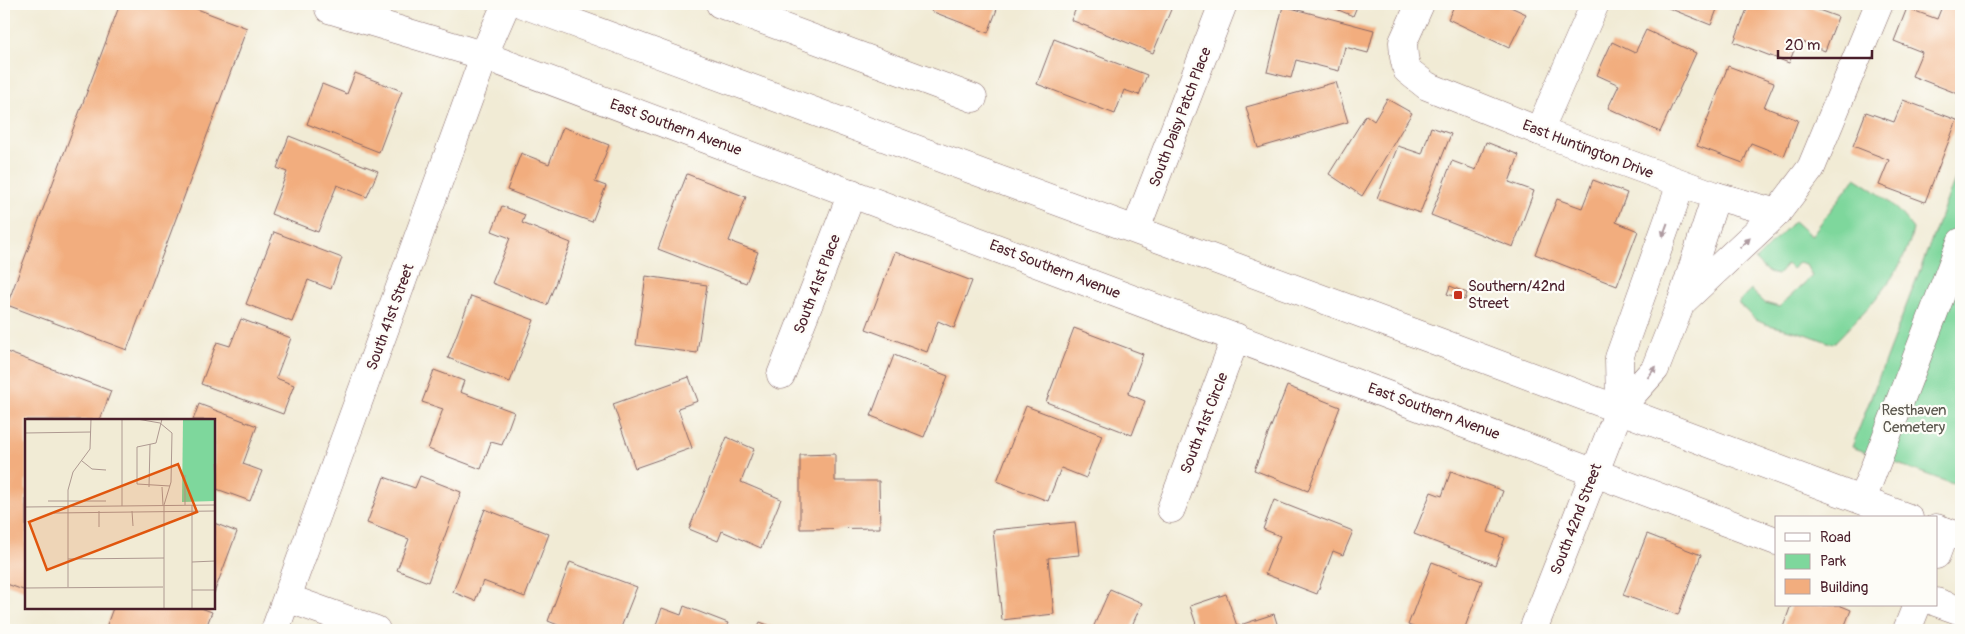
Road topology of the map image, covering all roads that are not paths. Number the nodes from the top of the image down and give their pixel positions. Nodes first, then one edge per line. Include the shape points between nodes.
1 (506, 4) edge
2 (523, 4) edge
3 (720, 4) edge
4 (1224, 4) edge
5 (1420, 4) edge
6 (1595, 4) edge
7 (1879, 4) edge
8 (330, 9) dead end
9 (485, 56) junction
10 (973, 98) dead end
11 (1539, 131) junction
12 (1681, 184) junction
13 (852, 193) junction
14 (1716, 196) junction
15 (1777, 213) junction
16 (1136, 229) junction
17 (1961, 242) edge
18 (1681, 303) junction
19 (1236, 337) junction
20 (782, 375) dead end
21 (1620, 408) junction
22 (1594, 471) junction
23 (1862, 500) junction
24 (1171, 509) dead end
25 (1905, 516) edge
26 (1775, 541) edge
27 (287, 598) junction
28 (1938, 603) edge
29 (1917, 606) edge
30 (1961, 611) edge
31 (275, 630) edge
32 (376, 630) edge
33 (1533, 630) edge
34 (1908, 630) edge

1 - 9 street, South 41st Street
2 - 16 street
3 - 10 street
4 - 16 street, South Daisy Patch Place
5 - 11 street, East Huntington Drive via 1403,42 1406,70 1427,86
6 - 11 street
7 - 15 street, South 42nd Street via 1812,168
8 - 9 street, East Southern Avenue
9 - 13 street, East Southern Avenue
9 - 27 street, South 41st Street
11 - 12 street, East Huntington Drive
12 - 14 street, East Huntington Drive
12 -> 21 street, South 42nd Street via 1619,358
13 - 19 street, East Southern Avenue
13 - 20 street, South 41st Place
14 - 15 street, East Huntington Drive
14 - 18 street, South 42nd Street
18 -> 15 street, South 42nd Street
16 - 21 street via 1439,344
17 - 23 street
21 -> 18 street, South 42nd Street via 1655,370
19 - 22 street, East Southern Avenue
19 - 24 street, South 41st Circle
21 - 22 street, South 42nd Street
21 - 23 street
22 - 26 street, East Southern Avenue
22 - 33 street, South 42nd Street
23 - 25 street
27 - 31 street, South 41st Street
27 - 32 street
28 - 30 street
29 - 34 street

